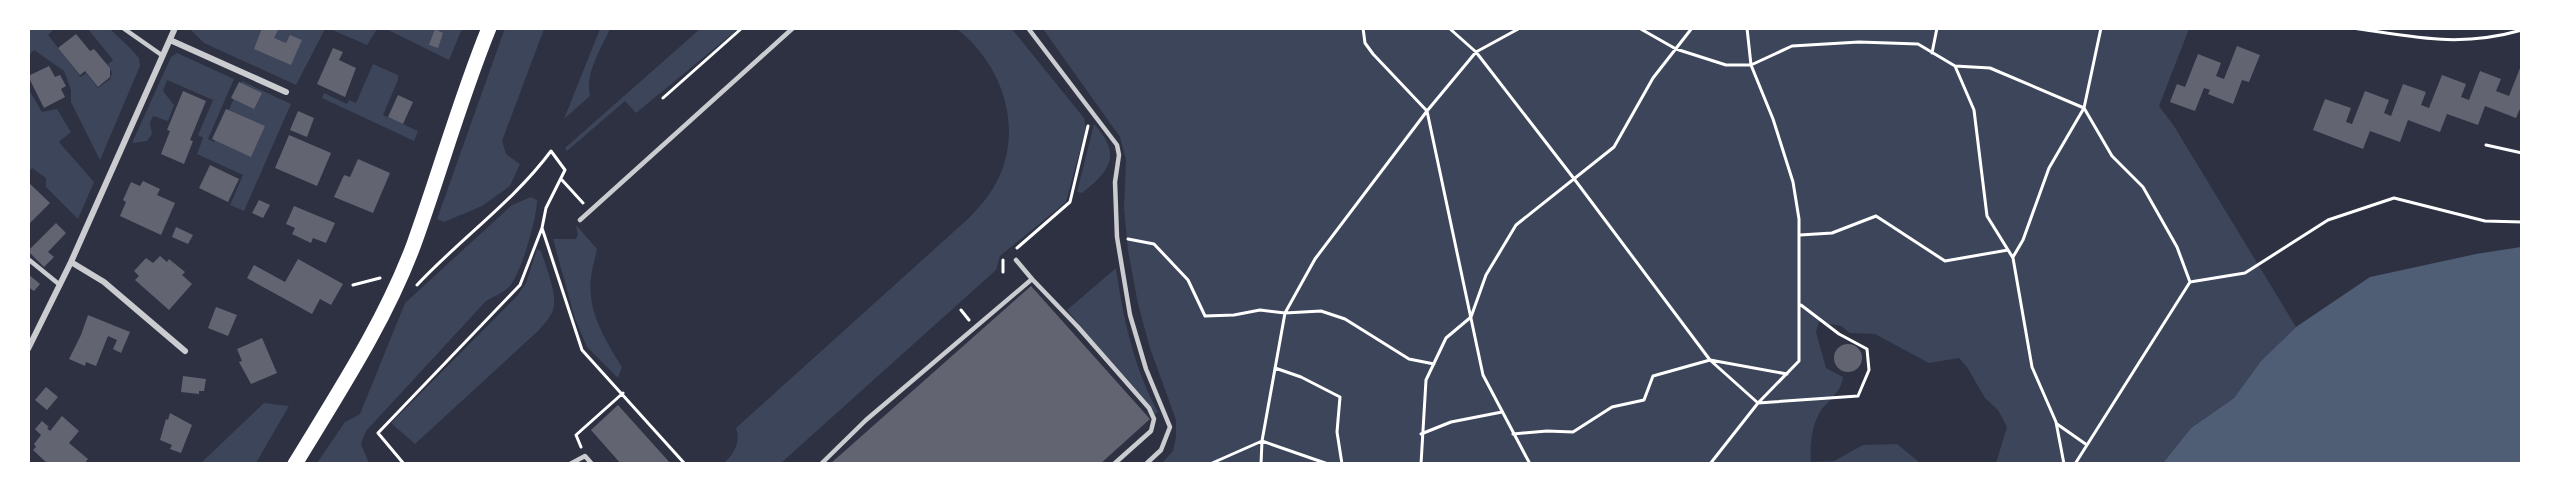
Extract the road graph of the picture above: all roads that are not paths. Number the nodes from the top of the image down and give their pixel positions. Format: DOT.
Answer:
graph roads {
  1 [pos="123,28"];
  2 [pos="175,28"];
  3 [pos="489,28"];
  4 [pos="793,28"];
  5 [pos="1028,28"];
  6 [pos="170,40"];
  7 [pos="163,56"];
  8 [pos="285,92"];
  9 [pos="580,220"];
  10 [pos="28,259"];
  11 [pos="1016,260"];
  12 [pos="71,262"];
  13 [pos="1032,279"];
  14 [pos="60,285"];
  15 [pos="29,347"];
  16 [pos="185,351"];
  17 [pos="295,464"];
  18 [pos="570,464"];
  19 [pos="592,464"];
  20 [pos="821,464"];
  21 [pos="1114,464"];
  22 [pos="1146,464"];
  1 -- 7 [label="lane"];
  2 -- 6 [label="street"];
  3 -- 17 [label="main road"];
  4 -- 9 [label="lane"];
  5 -- 22 [label="lane"];
  6 -- 7 [label="street"];
  6 -- 8 [label="street"];
  7 -- 12 [label="street"];
  10 -- 14 [label="lane"];
  11 -- 13 [label="lane"];
  12 -- 14 [label="street"];
  12 -- 16 [label="street"];
  13 -- 20 [label="lane"];
  13 -- 21 [label="lane"];
  14 -- 15 [label="street"];
  18 -- 19 [label="lane"];
}
